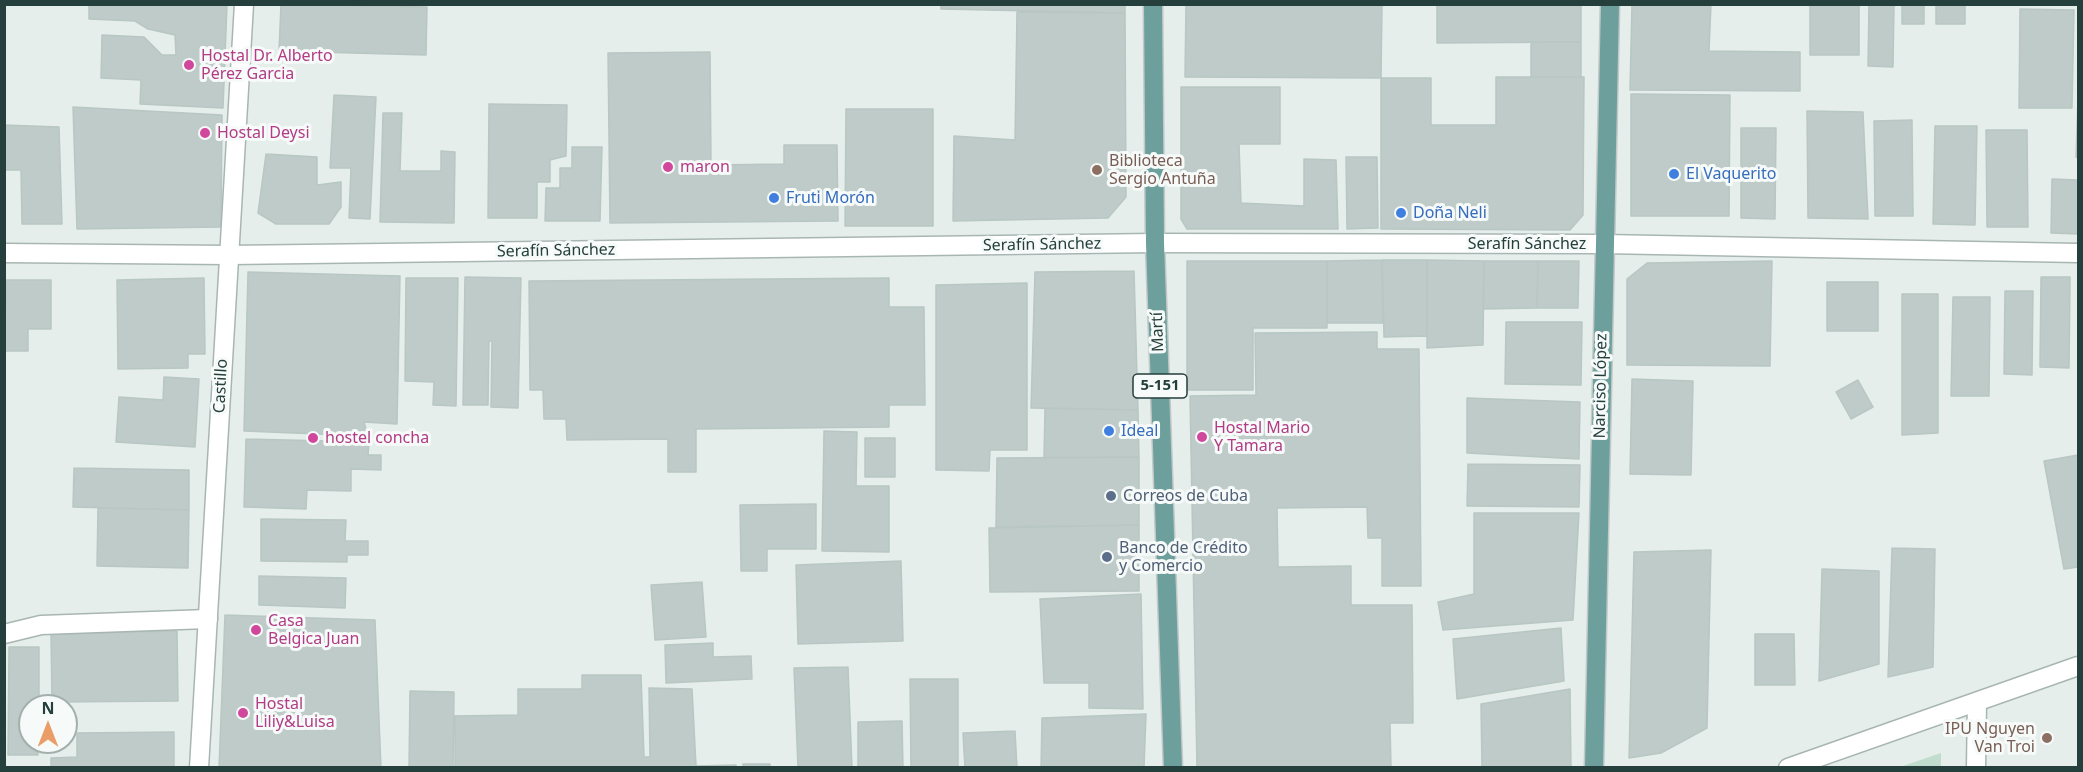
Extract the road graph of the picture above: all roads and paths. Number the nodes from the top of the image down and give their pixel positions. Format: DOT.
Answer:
graph roads {
  1 [pos="244,4"];
  2 [pos="1153,4"];
  3 [pos="1610,4"];
  4 [pos="1155,243"];
  5 [pos="1603,244"];
  6 [pos="2079,252"];
  7 [pos="4,253"];
  8 [pos="229,255"];
  9 [pos="208,619"];
  10 [pos="4,634"];
  11 [pos="2079,666"];
  12 [pos="1977,702"];
  13 [pos="199,768"];
  14 [pos="1173,768"];
  15 [pos="1594,768"];
  16 [pos="1788,768"];
  17 [pos="1976,768"];
  1 -- 8 [label="street, Castillo"];
  2 -- 4 [label="main road, Martí / 5-151"];
  3 -- 5 [label="main road, Narciso López"];
  4 -- 5 [label="street, Serafín Sánchez"];
  4 -- 8 [label="street, Serafín Sánchez"];
  4 -- 14 [label="main road, Martí / 5-151"];
  5 -- 6 [label="street, Serafín Sánchez"];
  5 -- 15 [label="main road, Narciso López"];
  7 -- 8 [label="street, Serafín Sánchez"];
  8 -- 9 [label="street, Castillo"];
  9 -- 10 [label="street"];
  9 -- 13 [label="street, Castillo"];
  11 -- 12 [label="street"];
  12 -- 16 [label="street"];
  12 -- 17 [label="street"];
}
